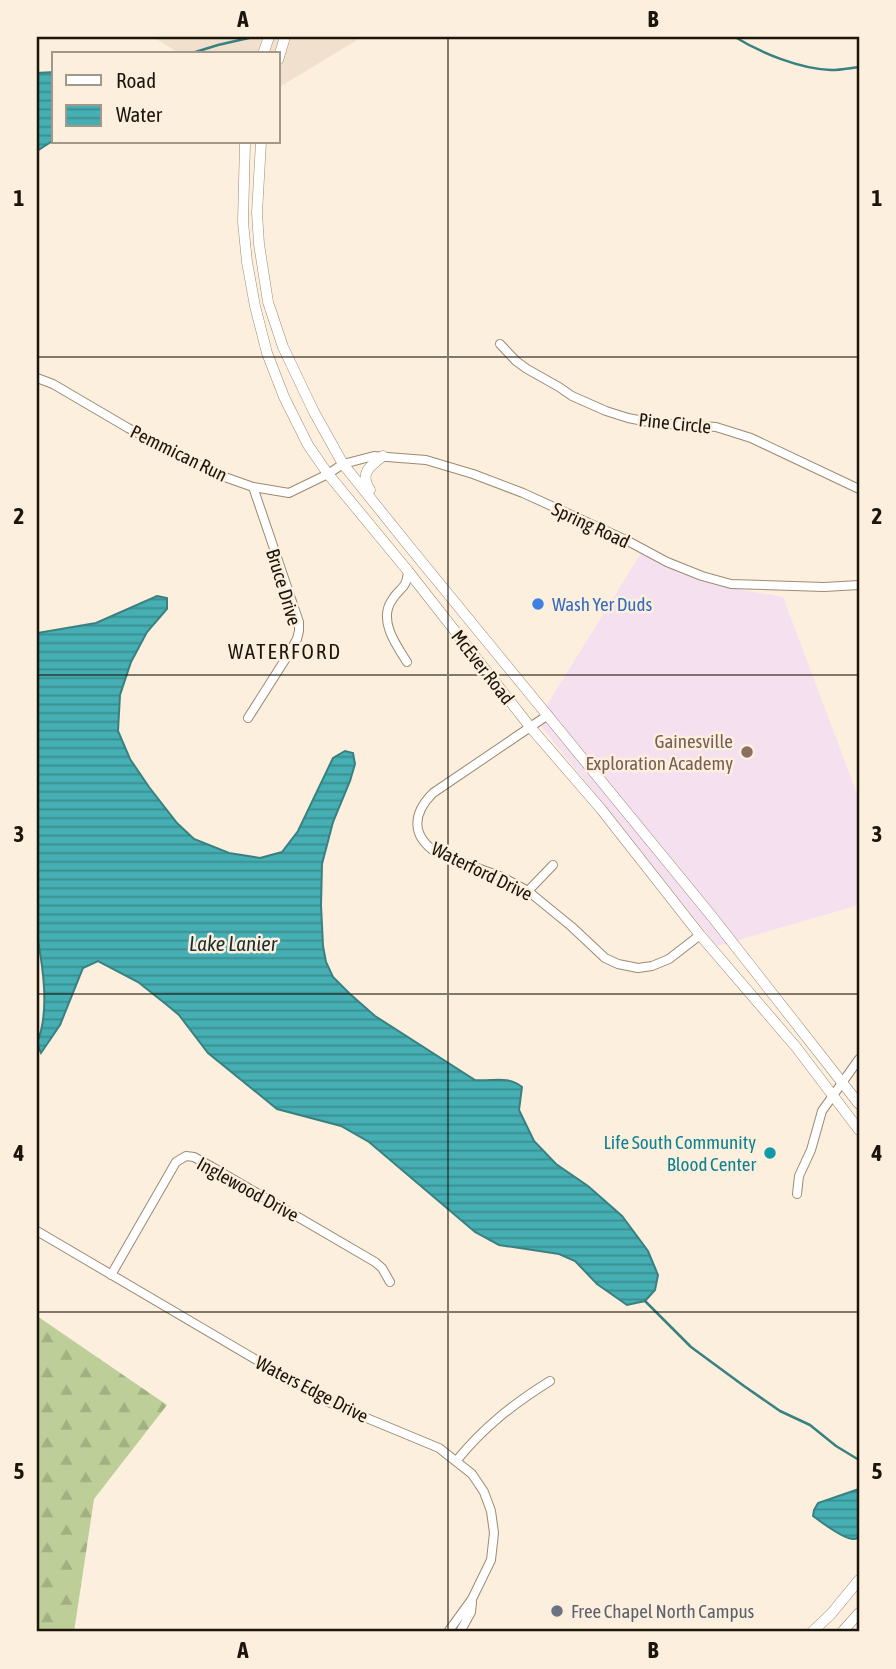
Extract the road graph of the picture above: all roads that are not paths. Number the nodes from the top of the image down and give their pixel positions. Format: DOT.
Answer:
graph roads {
  1 [pos="285,37"];
  2 [pos="280,54"];
  3 [pos="245,144"];
  4 [pos="261,144"];
  5 [pos="500,344"];
  6 [pos="37,378"];
  7 [pos="383,456"];
  8 [pos="343,464"];
  9 [pos="328,474"];
  10 [pos="253,487"];
  11 [pos="859,489"];
  12 [pos="408,545"];
  13 [pos="408,572"];
  14 [pos="859,585"];
  15 [pos="407,662"];
  16 [pos="548,715"];
  17 [pos="248,718"];
  18 [pos="531,728"];
  19 [pos="553,865"];
  20 [pos="528,891"];
  21 [pos="700,935"];
  22 [pos="859,1059"];
  23 [pos="841,1083"];
  24 [pos="832,1095"];
  25 [pos="859,1104"];
  26 [pos="859,1130"];
  27 [pos="796,1194"];
  28 [pos="37,1231"];
  29 [pos="111,1275"];
  30 [pos="390,1282"];
  31 [pos="550,1381"];
  32 [pos="457,1460"];
  33 [pos="859,1580"];
  34 [pos="472,1599"];
  35 [pos="859,1613"];
  36 [pos="448,1632"];
  37 [pos="460,1632"];
  38 [pos="811,1632"];
  39 [pos="842,1632"];
  1 -- 2 [label="main road"];
  3 -- 9 [label="main road, McEver Road"];
  4 -- 8 [label="main road, McEver Road"];
  5 -- 11 [label="street, Pine Circle"];
  6 -- 10 [label="street, Pemmican Run"];
  7 -- 8 [label="street, Spring Road"];
  7 -- 12 [label="main road"];
  7 -- 14 [label="street, Spring Road"];
  8 -- 9 [label="street, Spring Road"];
  8 -- 12 [label="main road, McEver Road"];
  9 -- 10 [label="street, Pemmican Run"];
  9 -- 13 [label="main road, McEver Road"];
  10 -- 17 [label="street, Bruce Drive"];
  12 -- 16 [label="main road, McEver Road"];
  13 -- 15 [label="street"];
  13 -- 18 [label="main road, McEver Road"];
  16 -- 18 [label="street, Waterford Drive"];
  16 -- 23 [label="main road, McEver Road"];
  18 -- 20 [label="street, Waterford Drive"];
  18 -- 21 [label="main road, McEver Road"];
  19 -- 20 [label="street"];
  20 -- 21 [label="street, Waterford Drive"];
  21 -- 24 [label="main road, McEver Road"];
  22 -- 23 [label="street"];
  23 -- 24 [label="street"];
  23 -- 25 [label="main road, McEver Road"];
  24 -- 26 [label="main road, McEver Road"];
  24 -- 27 [label="street"];
  28 -- 29 [label="street, Waters Edge Drive"];
  29 -- 30 [label="street, Inglewood Drive"];
  29 -- 32 [label="street, Waters Edge Drive"];
  31 -- 32 [label="street"];
  32 -- 34 [label="street, Waters Edge Drive"];
  33 -- 38 [label="main road"];
  34 -- 36 [label="street, Waters Edge Drive"];
  34 -- 37 [label="street, Waters Edge Drive"];
  35 -- 39 [label="main road"];
}
